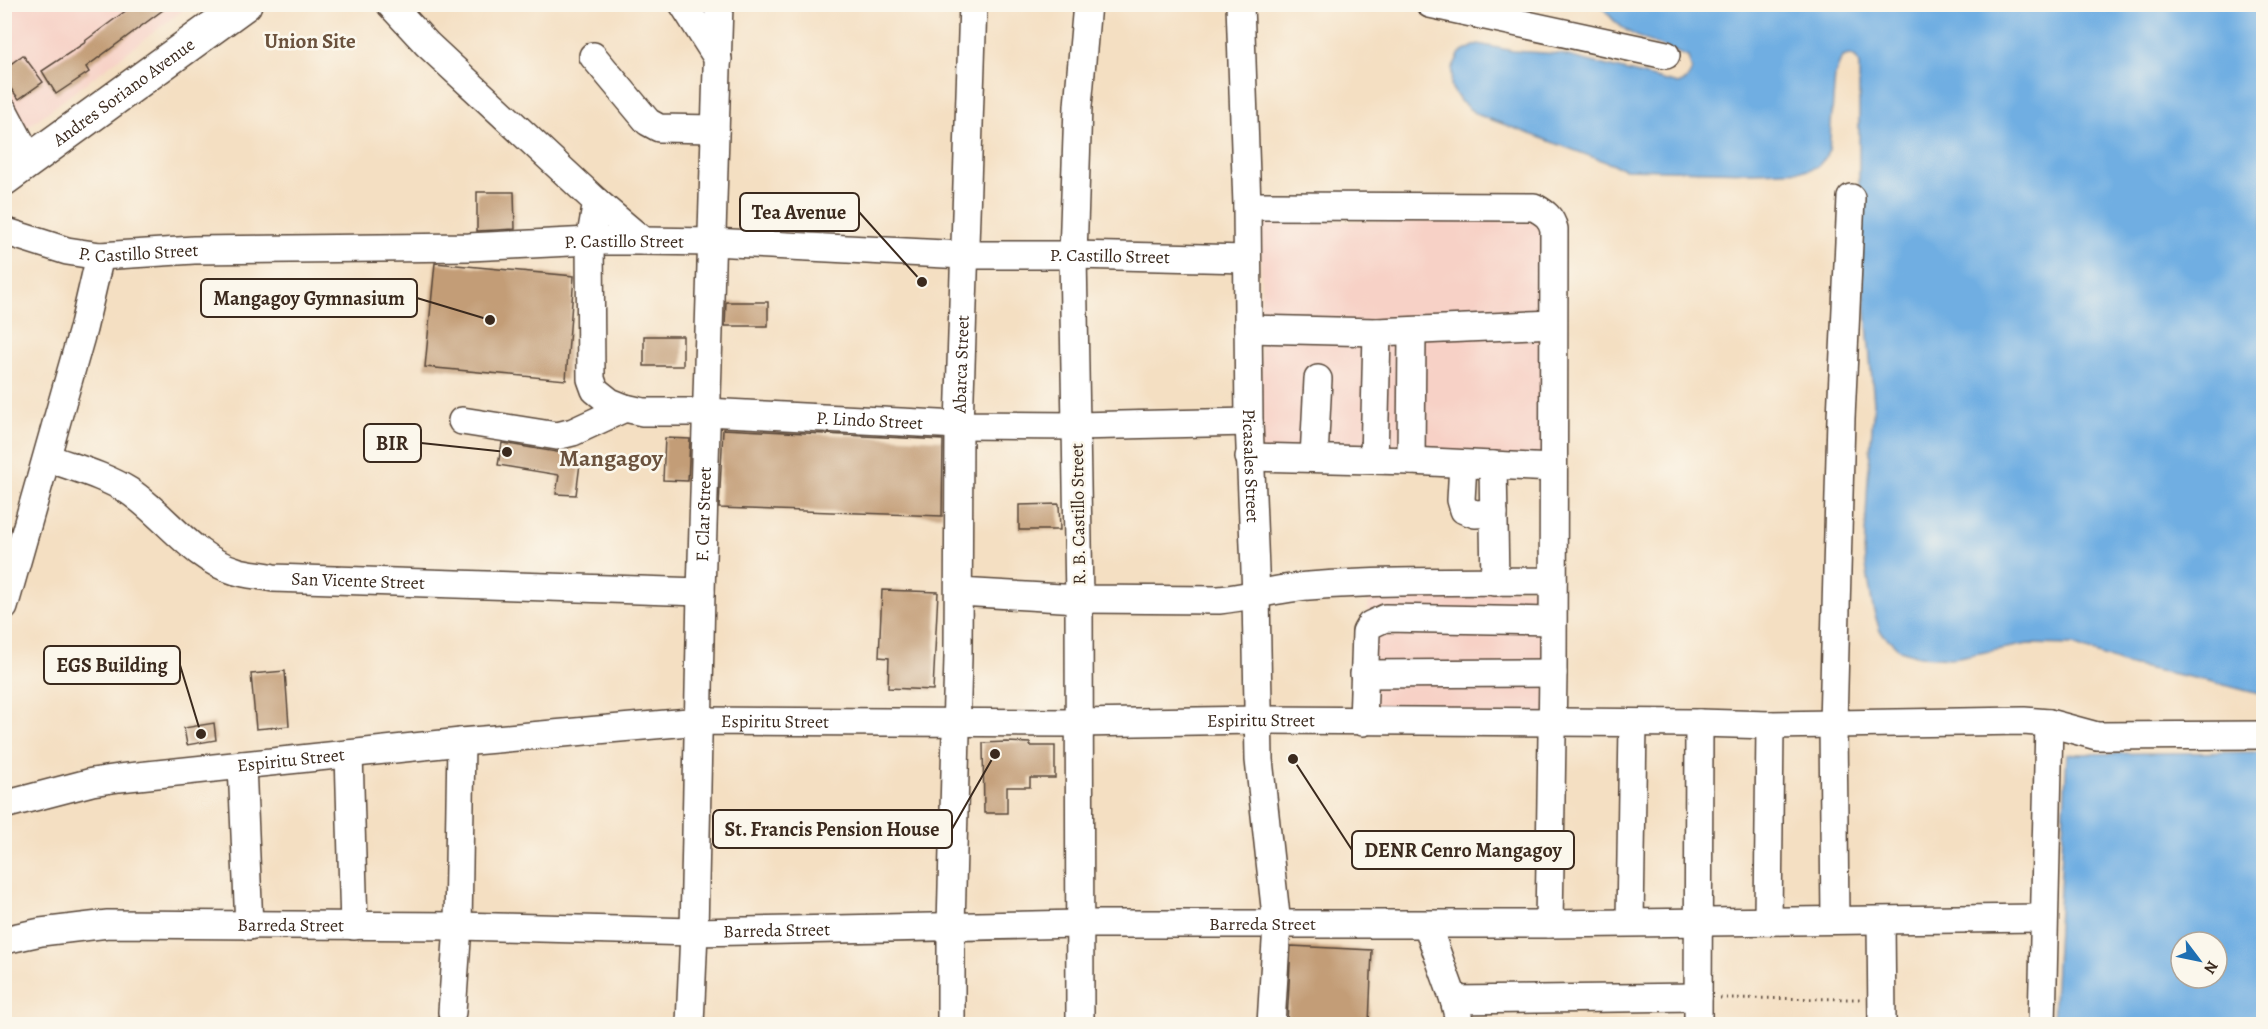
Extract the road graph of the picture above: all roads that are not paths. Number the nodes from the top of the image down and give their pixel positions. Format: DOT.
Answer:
graph roads {
  1 [pos="213,4"];
  2 [pos="245,4"];
  3 [pos="390,4"];
  4 [pos="683,4"];
  5 [pos="718,4"];
  6 [pos="972,4"];
  7 [pos="1087,4"];
  8 [pos="1240,4"];
  9 [pos="1431,5"];
  10 [pos="1488,10"];
  11 [pos="1666,55"];
  12 [pos="593,57"];
  13 [pos="718,59"];
  14 [pos="4,111"];
  15 [pos="715,129"];
  16 [pos="15,159"];
  17 [pos="1851,198"];
  18 [pos="597,202"];
  19 [pos="1247,206"];
  20 [pos="4,231"];
  21 [pos="590,241"];
  22 [pos="643,241"];
  23 [pos="712,242"];
  24 [pos="964,255"];
  25 [pos="1073,255"];
  26 [pos="100,256"];
  27 [pos="1247,259"];
  28 [pos="1553,324"];
  29 [pos="1248,329"];
  30 [pos="1412,331"];
  31 [pos="1377,332"];
  32 [pos="1318,379"];
  33 [pos="625,408"];
  34 [pos="706,412"];
  35 [pos="462,421"];
  36 [pos="1249,422"];
  37 [pos="959,425"];
  38 [pos="1077,426"];
  39 [pos="1249,457"];
  40 [pos="48,458"];
  41 [pos="1314,458"];
  42 [pos="1374,460"];
  43 [pos="1411,461"];
  44 [pos="1463,464"];
  45 [pos="1493,465"];
  46 [pos="1553,468"];
  47 [pos="1494,513"];
  48 [pos="1553,581"];
  49 [pos="1495,582"];
  50 [pos="701,592"];
  51 [pos="959,592"];
  52 [pos="1256,595"];
  53 [pos="1079,598"];
  54 [pos="4,607"];
  55 [pos="1552,621"];
  56 [pos="1553,673"];
  57 [pos="1364,674"];
  58 [pos="1257,720"];
  59 [pos="700,721"];
  60 [pos="957,722"];
  61 [pos="1363,722"];
  62 [pos="1078,723"];
  63 [pos="1550,723"];
  64 [pos="1633,723"];
  65 [pos="1699,723"];
  66 [pos="2049,723"];
  67 [pos="1833,724"];
  68 [pos="1770,725"];
  69 [pos="2264,735"];
  70 [pos="461,742"];
  71 [pos="349,754"];
  72 [pos="242,765"];
  73 [pos="4,805"];
  74 [pos="2044,918"];
  75 [pos="1835,920"];
  76 [pos="1768,921"];
  77 [pos="1881,921"];
  78 [pos="1630,922"];
  79 [pos="1699,922"];
  80 [pos="1079,924"];
  81 [pos="1549,924"];
  82 [pos="1277,925"];
  83 [pos="1426,925"];
  84 [pos="249,926"];
  85 [pos="354,926"];
  86 [pos="458,926"];
  87 [pos="951,926"];
  88 [pos="694,932"];
  89 [pos="4,940"];
  90 [pos="1698,997"];
  91 [pos="452,1012"];
  92 [pos="1457,1012"];
  93 [pos="1882,1012"];
  94 [pos="690,1024"];
  95 [pos="951,1024"];
  96 [pos="1080,1024"];
  97 [pos="1271,1024"];
  98 [pos="1698,1024"];
  99 [pos="2042,1024"];
  1 -- 16 [label="highway, Andres Soriano Avenue"];
  2 -- 16 [label="highway, Andres Soriano Avenue"];
  3 -- 18 [label="street"];
  4 -- 13 [label="street"];
  5 -- 13 [label="street, F. Clar Street"];
  6 -- 24 [label="street, Abarca Street"];
  7 -- 25 [label="street, R. B. Castillo Street"];
  8 -- 19 [label="street, Picasales Street"];
  9 -- 10 [label="street"];
  10 -- 11 [label="street"];
  12 -- 15 [label="street"];
  13 -- 15 [label="street, F. Clar Street"];
  14 -- 16 [label="street"];
  15 -- 23 [label="street, F. Clar Street"];
  17 -- 67 [label="street"];
  18 -- 21 [label="street"];
  18 -- 22 [label="street"];
  19 -- 27 [label="street, Picasales Street"];
  19 -- 28 [label="street"];
  20 -- 26 [label="street, P. Castillo Street"];
  21 -- 22 [label="street, P. Castillo Street"];
  21 -- 26 [label="street, P. Castillo Street"];
  21 -- 33 [label="street"];
  22 -- 23 [label="street, P. Castillo Street"];
  23 -- 24 [label="street, P. Castillo Street"];
  23 -- 34 [label="street, F. Clar Street"];
  24 -- 25 [label="street, P. Castillo Street"];
  24 -- 37 [label="street, Abarca Street"];
  25 -- 27 [label="street, P. Castillo Street"];
  25 -- 38 [label="street, R. B. Castillo Street"];
  26 -- 40 [label="street"];
  27 -- 29 [label="street, Picasales Street"];
  28 -- 30 [label="street"];
  28 -- 46 [label="street"];
  29 -- 31 [label="street"];
  29 -- 36 [label="street, Picasales Street"];
  30 -- 31 [label="street"];
  30 -- 43 [label="street"];
  31 -- 42 [label="street"];
  32 -- 41 [label="street"];
  33 -- 34 [label="street, P. Lindo Street"];
  33 -- 35 [label="street"];
  34 -- 37 [label="street, P. Lindo Street"];
  34 -- 50 [label="street, F. Clar Street"];
  36 -- 38 [label="street, P. Lindo Street"];
  36 -- 39 [label="street, Picasales Street"];
  37 -- 38 [label="street, P. Lindo Street"];
  37 -- 51 [label="street, Abarca Street"];
  38 -- 53 [label="street, R. B. Castillo Street"];
  39 -- 41 [label="street"];
  39 -- 52 [label="street, Picasales Street"];
  40 -- 50 [label="street, San Vicente Street"];
  40 -- 54 [label="street"];
  41 -- 42 [label="street"];
  42 -- 43 [label="street"];
  43 -- 44 [label="street"];
  44 -- 45 [label="street"];
  44 -- 47 [label="street"];
  45 -- 46 [label="street"];
  45 -- 47 [label="street"];
  46 -- 48 [label="street"];
  47 -- 49 [label="street"];
  48 -- 49 [label="street"];
  48 -- 55 [label="street"];
  49 -- 52 [label="street"];
  50 -- 59 [label="street, F. Clar Street"];
  51 -- 53 [label="street"];
  51 -- 60 [label="street, Abarca Street"];
  52 -- 53 [label="street"];
  52 -- 58 [label="street, Picasales Street"];
  53 -- 62 [label="street, R. B. Castillo Street"];
  55 -- 56 [label="street"];
  55 -- 57 [label="street"];
  56 -- 57 [label="street"];
  56 -- 63 [label="street"];
  57 -- 61 [label="street"];
  58 -- 61 [label="street, Espiritu Street"];
  58 -- 62 [label="street, Espiritu Street"];
  58 -- 82 [label="street, Picasales Street"];
  59 -- 60 [label="street, Espiritu Street"];
  59 -- 70 [label="street, Espiritu Street"];
  59 -- 88 [label="street, F. Clar Street"];
  60 -- 62 [label="street, Espiritu Street"];
  60 -- 87 [label="street, Abarca Street"];
  61 -- 63 [label="street, Espiritu Street"];
  62 -- 80 [label="street, R. B. Castillo Street"];
  63 -- 64 [label="street, Espiritu Street"];
  63 -- 81 [label="street"];
  64 -- 65 [label="street, Espiritu Street"];
  64 -- 78 [label="street"];
  65 -- 68 [label="street, Espiritu Street"];
  65 -- 79 [label="street"];
  66 -- 67 [label="street, Espiritu Street"];
  66 -- 69 [label="street, Espiritu Street"];
  66 -- 74 [label="street"];
  67 -- 68 [label="street, Espiritu Street"];
  67 -- 75 [label="street"];
  68 -- 76 [label="street"];
  70 -- 71 [label="street, Espiritu Street"];
  70 -- 86 [label="street"];
  71 -- 72 [label="street, Espiritu Street"];
  71 -- 85 [label="street"];
  72 -- 73 [label="street, Espiritu Street"];
  72 -- 84 [label="street"];
  74 -- 77 [label="street, Barreda Street"];
  74 -- 99 [label="street"];
  75 -- 76 [label="street, Barreda Street"];
  75 -- 77 [label="street, Barreda Street"];
  76 -- 79 [label="street, Barreda Street"];
  77 -- 93 [label="street"];
  78 -- 79 [label="street, Barreda Street"];
  78 -- 81 [label="street, Barreda Street"];
  79 -- 90 [label="street"];
  80 -- 82 [label="street, Barreda Street"];
  80 -- 87 [label="street, Barreda Street"];
  80 -- 96 [label="street, R. B. Castillo Street"];
  81 -- 83 [label="street, Barreda Street"];
  82 -- 83 [label="street, Barreda Street"];
  82 -- 97 [label="street, Picasales Street"];
  83 -- 92 [label="street"];
  84 -- 85 [label="street, Barreda Street"];
  84 -- 89 [label="street, Barreda Street"];
  85 -- 86 [label="street, Barreda Street"];
  86 -- 88 [label="street, Barreda Street"];
  86 -- 91 [label="street"];
  87 -- 88 [label="street, Barreda Street"];
  87 -- 95 [label="street, Abarca Street"];
  88 -- 94 [label="street, F. Clar Street"];
  90 -- 92 [label="street"];
  90 -- 98 [label="street"];
}
